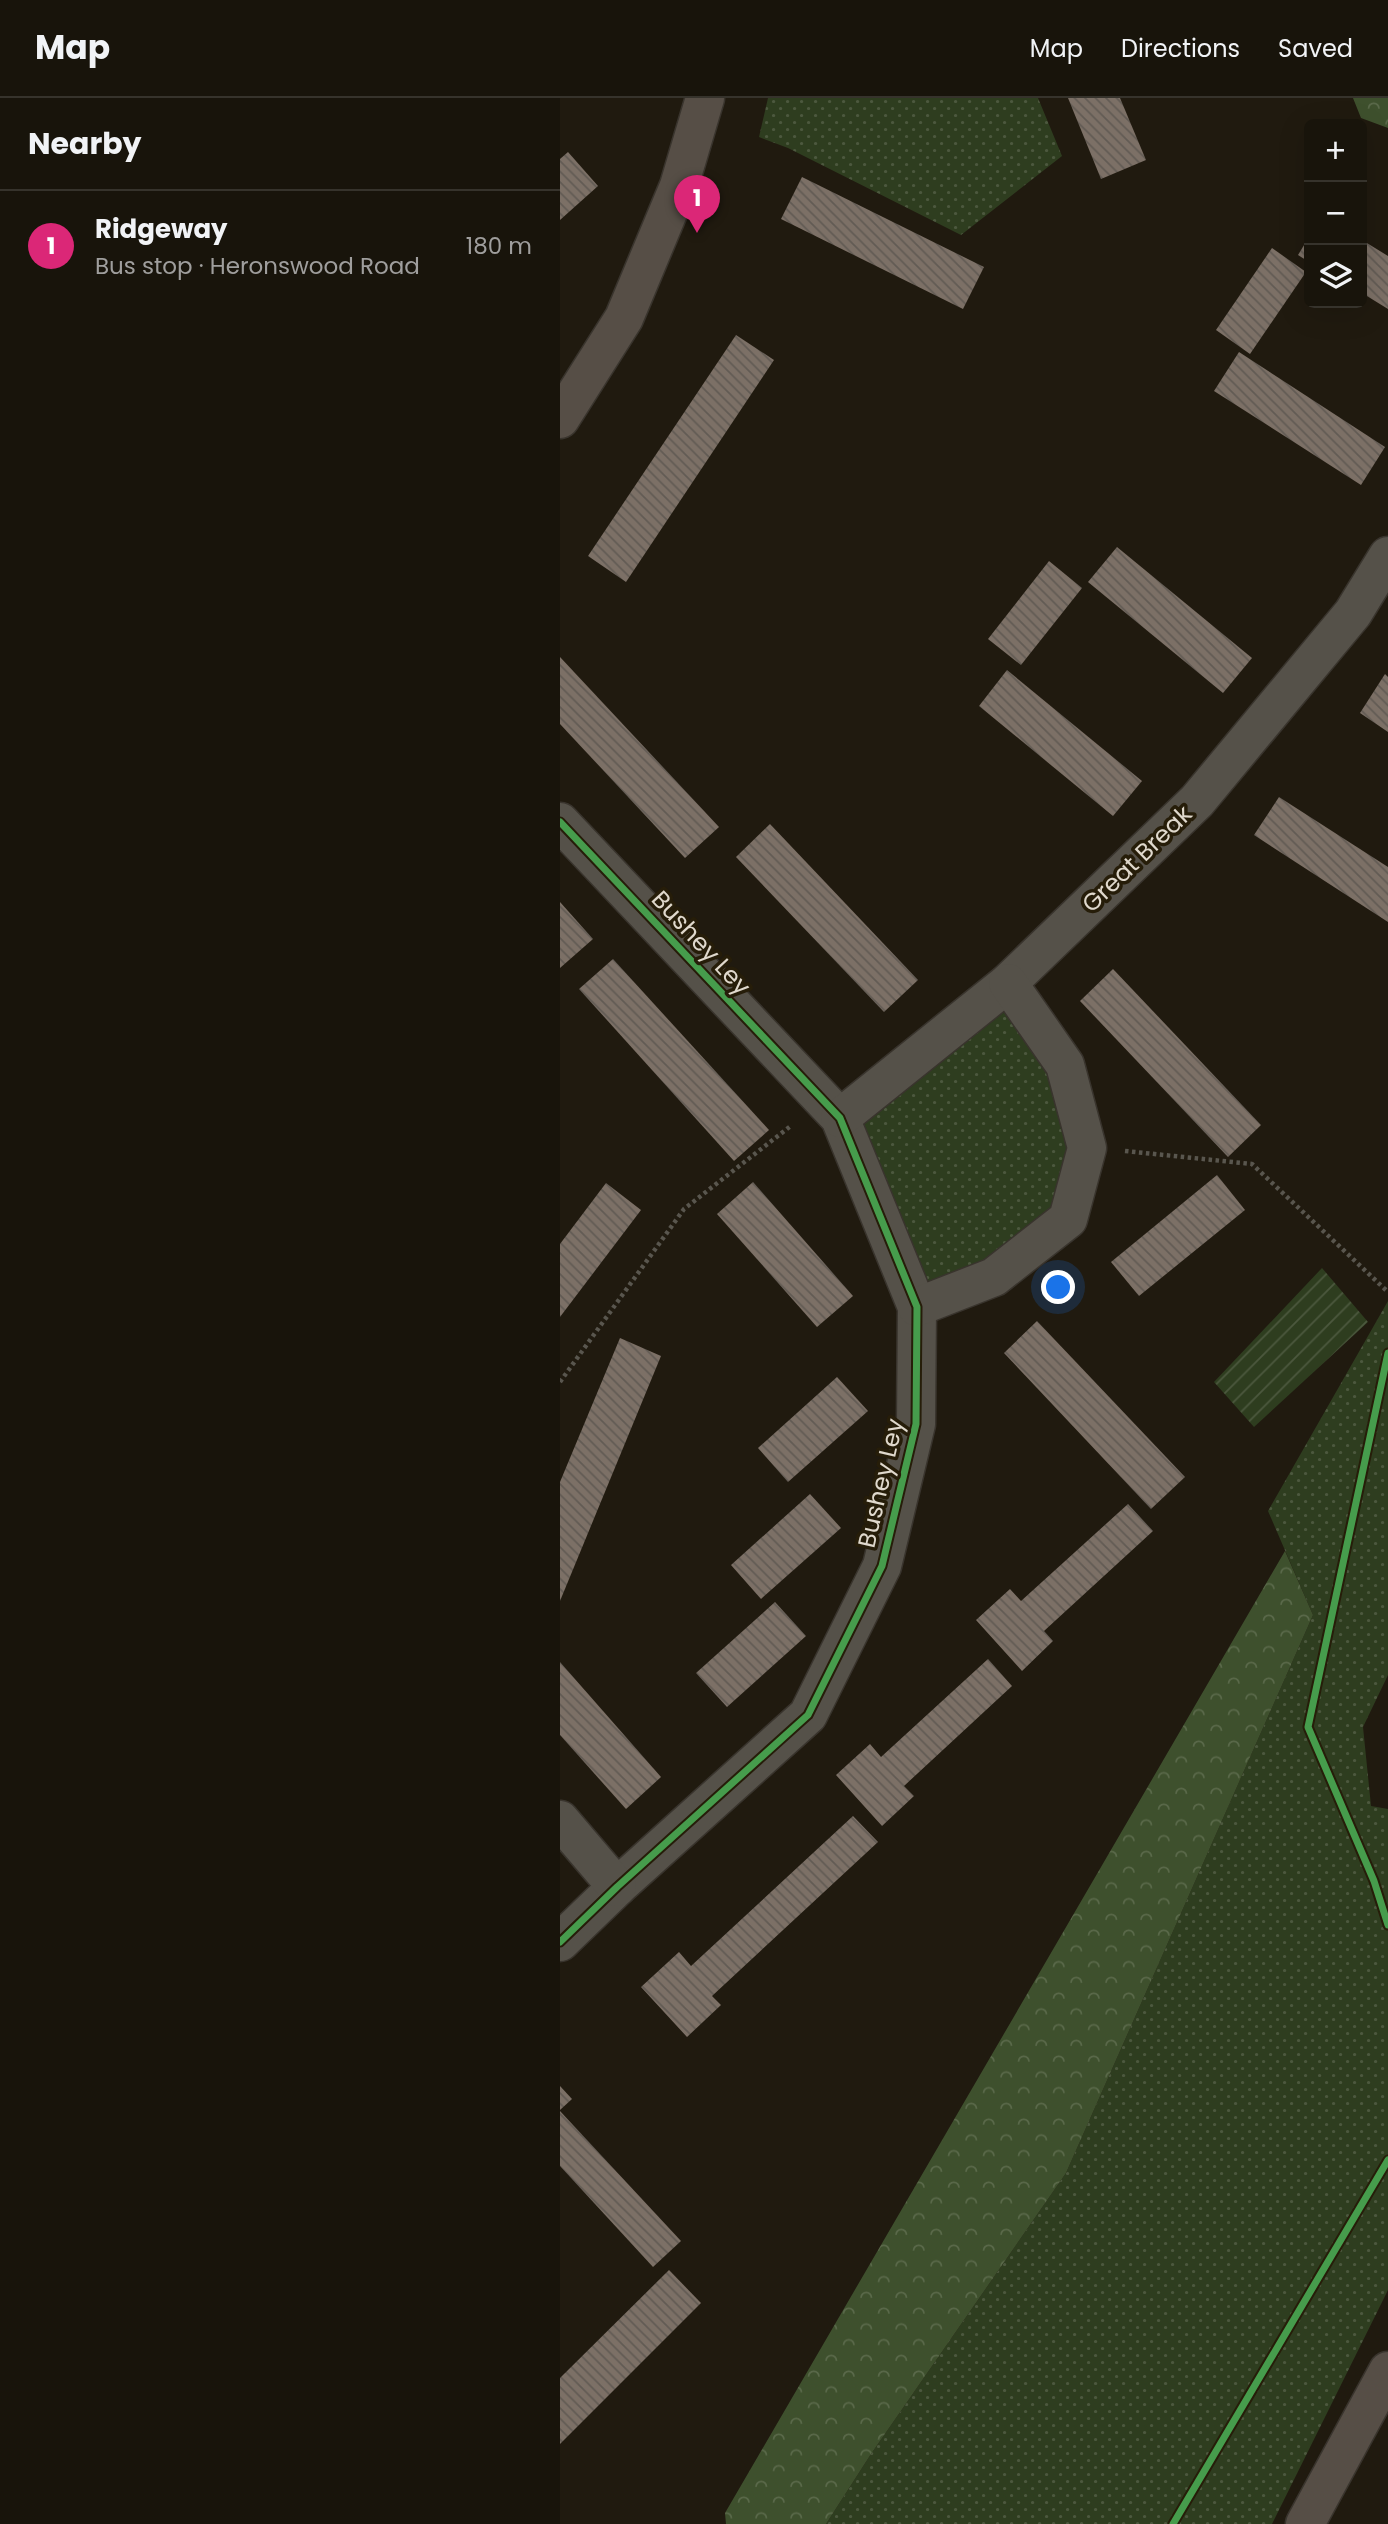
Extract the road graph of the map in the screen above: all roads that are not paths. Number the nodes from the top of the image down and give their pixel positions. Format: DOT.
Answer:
graph roads {
  1 [pos="705,98"];
  2 [pos="560,419"];
  3 [pos="1388,556"];
  4 [pos="560,821"];
  5 [pos="1008,983"];
  6 [pos="831,1109"];
  7 [pos="917,1307"];
  8 [pos="560,1820"];
  9 [pos="617,1887"];
  10 [pos="560,1942"];
  11 [pos="1388,2371"];
  12 [pos="1305,2524"];
  1 -- 2 [label="street"];
  3 -- 5 [label="street, Great Break"];
  4 -- 6 [label="street, Bushey Ley"];
  5 -- 6 [label="street, Great Break"];
  5 -- 7 [label="street"];
  6 -- 7 [label="street, Bushey Ley"];
  7 -- 9 [label="street, Bushey Ley"];
  8 -- 9 [label="street"];
  9 -- 10 [label="street, Bushey Ley"];
  11 -- 12 [label="street"];
}
